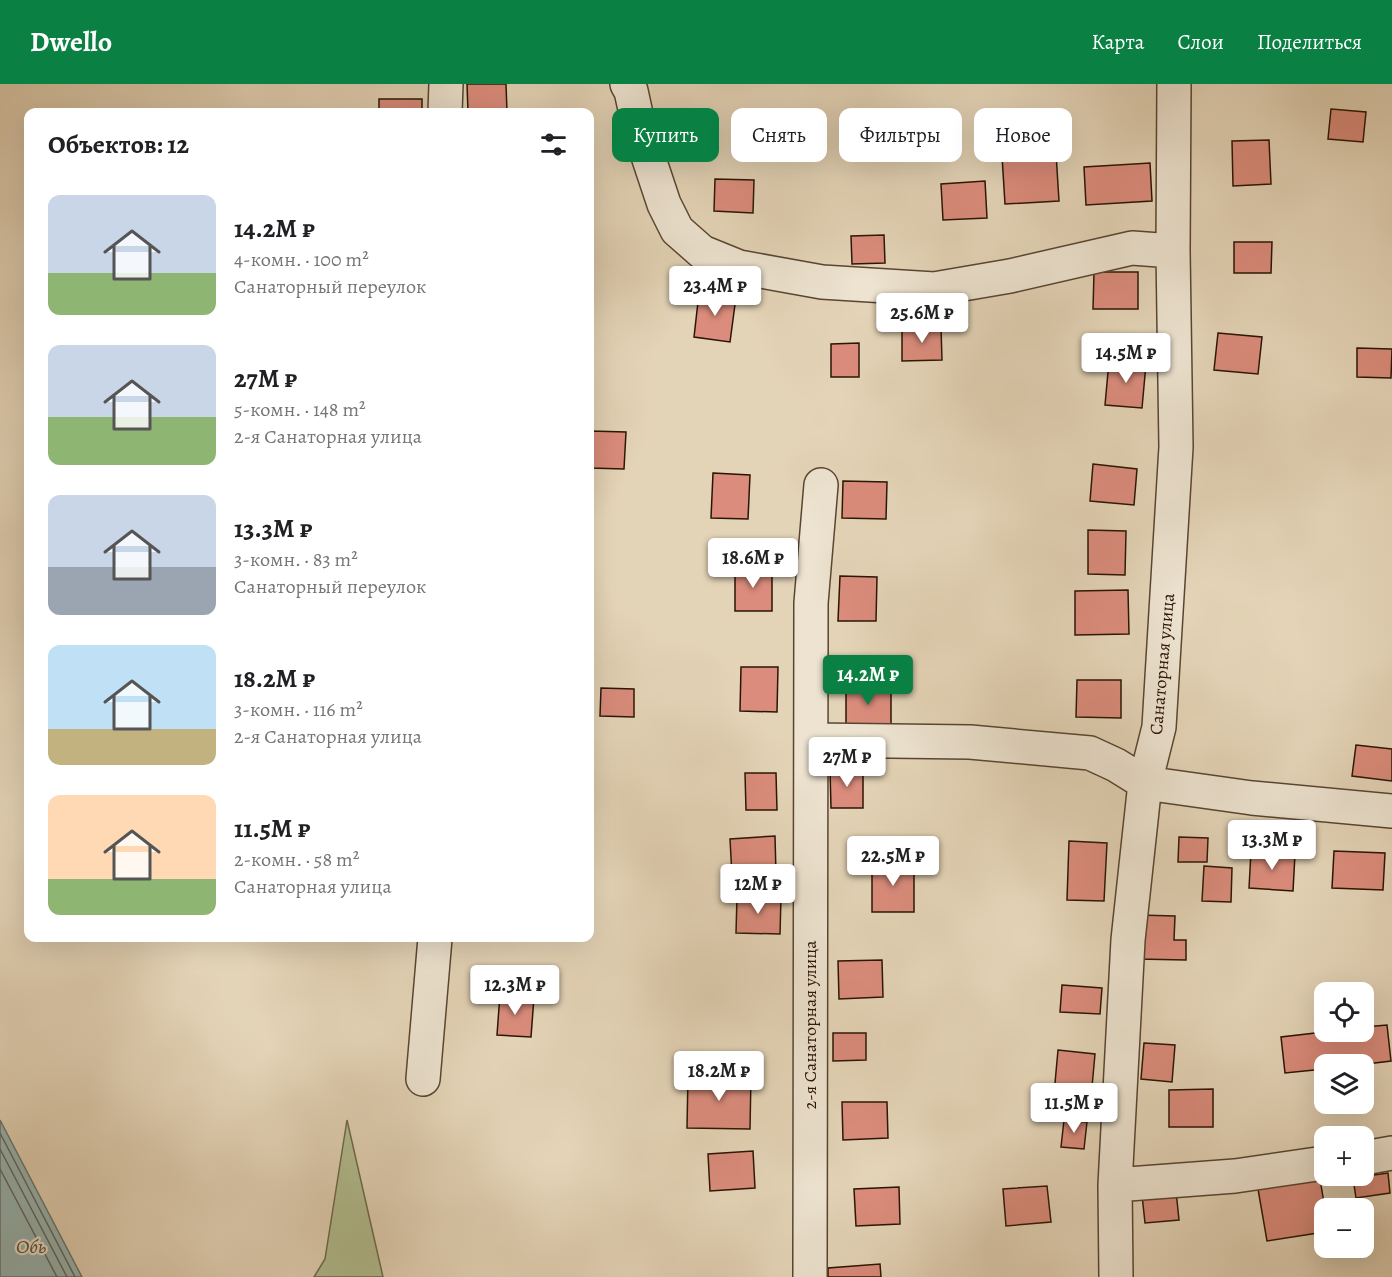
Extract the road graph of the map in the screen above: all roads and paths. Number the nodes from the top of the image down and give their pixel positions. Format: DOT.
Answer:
graph roads {
  1 [pos="446,84"];
  2 [pos="627,84"];
  3 [pos="1174,84"];
  4 [pos="445,108"];
  5 [pos="1173,251"];
  6 [pos="821,485"];
  7 [pos="812,740"];
  8 [pos="1145,783"];
  9 [pos="1392,811"];
  10 [pos="435,942"];
  11 [pos="423,1079"];
  12 [pos="1392,1153"];
  13 [pos="1374,1156"];
  14 [pos="1314,1165"];
  15 [pos="1115,1185"];
  16 [pos="810,1277"];
  17 [pos="1116,1277"];
  1 -- 4 [label="street"];
  2 -- 5 [label="street"];
  3 -- 5 [label="street, Санаторная улица"];
  5 -- 8 [label="street, Санаторная улица"];
  6 -- 7 [label="street, 2-я Санаторная улица"];
  7 -- 8 [label="street"];
  7 -- 16 [label="street, 2-я Санаторная улица"];
  8 -- 9 [label="street"];
  8 -- 15 [label="street, Санаторная улица"];
  10 -- 11 [label="street"];
  12 -- 13 [label="street"];
  14 -- 15 [label="street"];
  15 -- 17 [label="street, Санаторная улица"];
}
